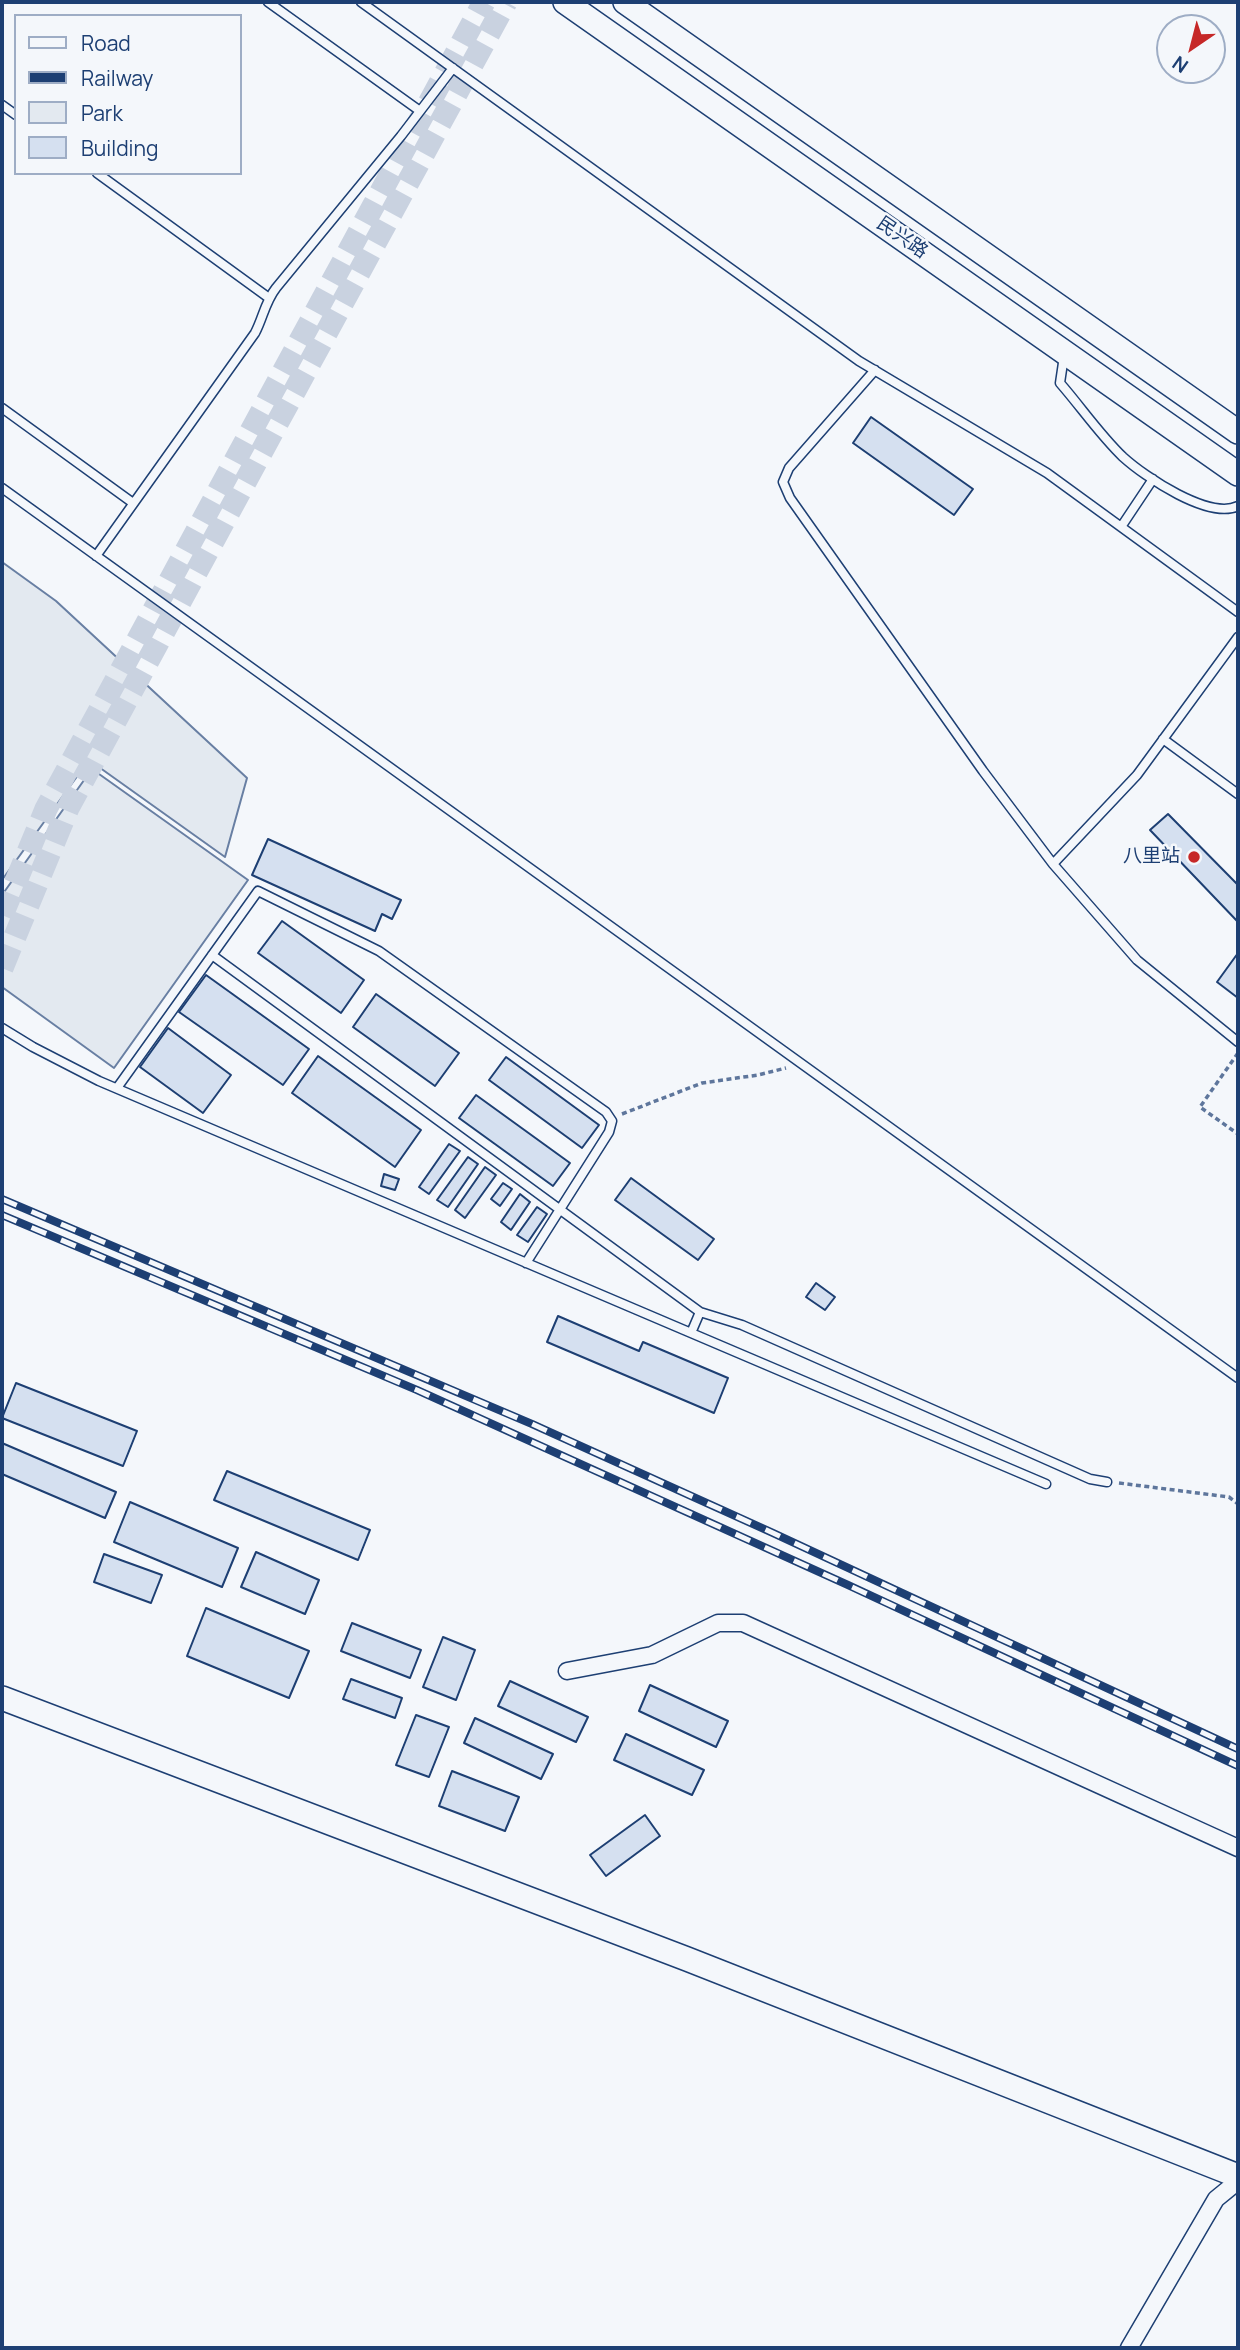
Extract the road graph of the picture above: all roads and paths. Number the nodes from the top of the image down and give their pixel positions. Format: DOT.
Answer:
graph roads {
  1 [pos="268,2"];
  2 [pos="361,2"];
  3 [pos="565,2"];
  4 [pos="625,2"];
  5 [pos="453,68"];
  6 [pos="420,111"];
  7 [pos="100,175"];
  8 [pos="268,298"];
  9 [pos="1065,353"];
  10 [pos="875,370"];
  11 [pos="2,408"];
  12 [pos="1238,432"];
  13 [pos="1238,474"];
  14 [pos="1153,479"];
  15 [pos="2,488"];
  16 [pos="133,503"];
  17 [pos="1238,506"];
  18 [pos="1121,527"];
  19 [pos="96,555"];
  20 [pos="1238,612"];
  21 [pos="1238,637"];
  22 [pos="1163,739"];
  23 [pos="1238,794"];
  24 [pos="1053,864"];
  25 [pos="212,955"];
  26 [pos="2,1028"];
  27 [pos="1238,1042"];
  28 [pos="1238,1053"];
  29 [pos="802,1064"];
  30 [pos="117,1088"];
  31 [pos="612,1121"];
  32 [pos="1238,1134"];
  33 [pos="558,1210"];
  34 [pos="526,1263"];
  35 [pos="700,1312"];
  36 [pos="691,1333"];
  37 [pos="1238,1378"];
  38 [pos="1107,1482"];
  39 [pos="1046,1484"];
  40 [pos="1238,1504"];
  41 [pos="567,1671"];
  42 [pos="2,1698"];
  43 [pos="1238,1848"];
  44 [pos="1238,2179"];
  45 [pos="1129,2348"];
  1 -- 6 [label="lane"];
  2 -- 5 [label="lane"];
  3 -- 9 [label="street, 民兴路"];
  4 -- 12 [label="street, 民兴路"];
  5 -- 6 [label="lane"];
  5 -- 10 [label="lane"];
  6 -- 8 [label="lane"];
  7 -- 8 [label="lane"];
  8 -- 16 [label="lane"];
  9 -- 13 [label="street, 民兴路"];
  9 -- 14 [label="lane"];
  10 -- 18 [label="lane"];
  10 -- 24 [label="lane"];
  11 -- 16 [label="lane"];
  14 -- 17 [label="lane"];
  14 -- 18 [label="lane"];
  15 -- 19 [label="lane"];
  16 -- 19 [label="lane"];
  18 -- 20 [label="lane"];
  19 -- 29 [label="lane"];
  21 -- 22 [label="lane"];
  22 -- 23 [label="lane"];
  22 -- 24 [label="lane"];
  24 -- 27 [label="lane"];
  25 -- 30 [label="lane"];
  25 -- 31 [label="lane"];
  25 -- 33 [label="lane"];
  26 -- 30 [label="lane"];
  28 -- 32 [label="path"];
  29 -- 31 [label="path"];
  29 -- 37 [label="lane"];
  30 -- 34 [label="lane"];
  31 -- 33 [label="lane"];
  33 -- 34 [label="lane"];
  33 -- 35 [label="lane"];
  34 -- 36 [label="lane"];
  35 -- 36 [label="lane"];
  35 -- 38 [label="lane"];
  36 -- 39 [label="lane"];
  38 -- 40 [label="path"];
  41 -- 43 [label="street"];
  42 -- 44 [label="street"];
  44 -- 45 [label="street"];
}
